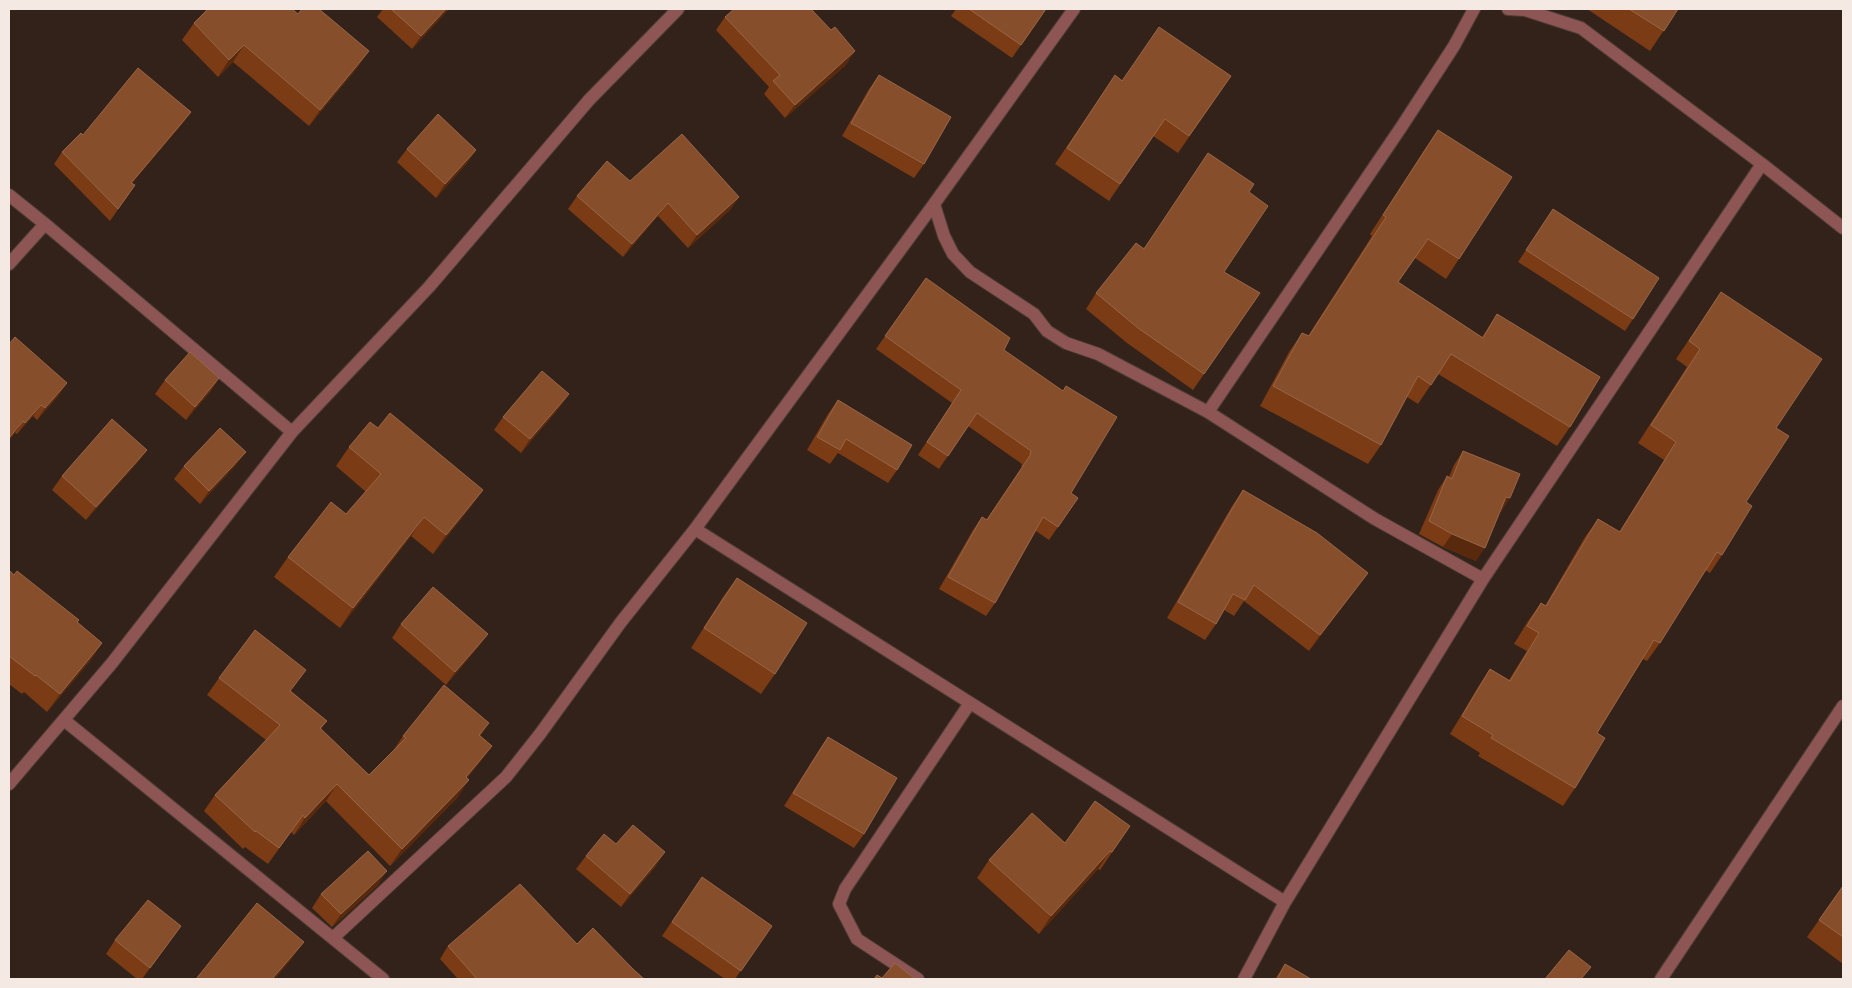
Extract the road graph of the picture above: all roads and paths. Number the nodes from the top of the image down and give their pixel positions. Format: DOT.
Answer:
graph roads {
  1 [pos="678,9"];
  2 [pos="1074,9"];
  3 [pos="1474,9"];
  4 [pos="1508,9"];
  5 [pos="1762,164"];
  6 [pos="9,195"];
  7 [pos="934,204"];
  8 [pos="45,224"];
  9 [pos="1843,228"];
  10 [pos="9,264"];
  11 [pos="1208,412"];
  12 [pos="292,432"];
  13 [pos="695,529"];
  14 [pos="1483,578"];
  15 [pos="970,703"];
  16 [pos="1843,708"];
  17 [pos="64,720"];
  18 [pos="9,784"];
  19 [pos="1285,902"];
  20 [pos="333,938"];
  21 [pos="383,979"];
  22 [pos="918,979"];
  23 [pos="1244,979"];
  24 [pos="1661,979"];
  1 -- 12 [label="street"];
  2 -- 7 [label="street"];
  3 -- 11 [label="street"];
  4 -- 5 [label="street"];
  5 -- 9 [label="street"];
  5 -- 14 [label="street"];
  6 -- 8 [label="street"];
  7 -- 11 [label="street"];
  7 -- 13 [label="street"];
  8 -- 10 [label="street"];
  8 -- 12 [label="street"];
  11 -- 14 [label="street"];
  12 -- 17 [label="street"];
  13 -- 15 [label="street"];
  13 -- 20 [label="street"];
  14 -- 19 [label="street"];
  15 -- 19 [label="street"];
  15 -- 22 [label="street"];
  16 -- 24 [label="street"];
  17 -- 18 [label="street"];
  17 -- 20 [label="street"];
  19 -- 23 [label="street"];
  20 -- 21 [label="street"];
}
